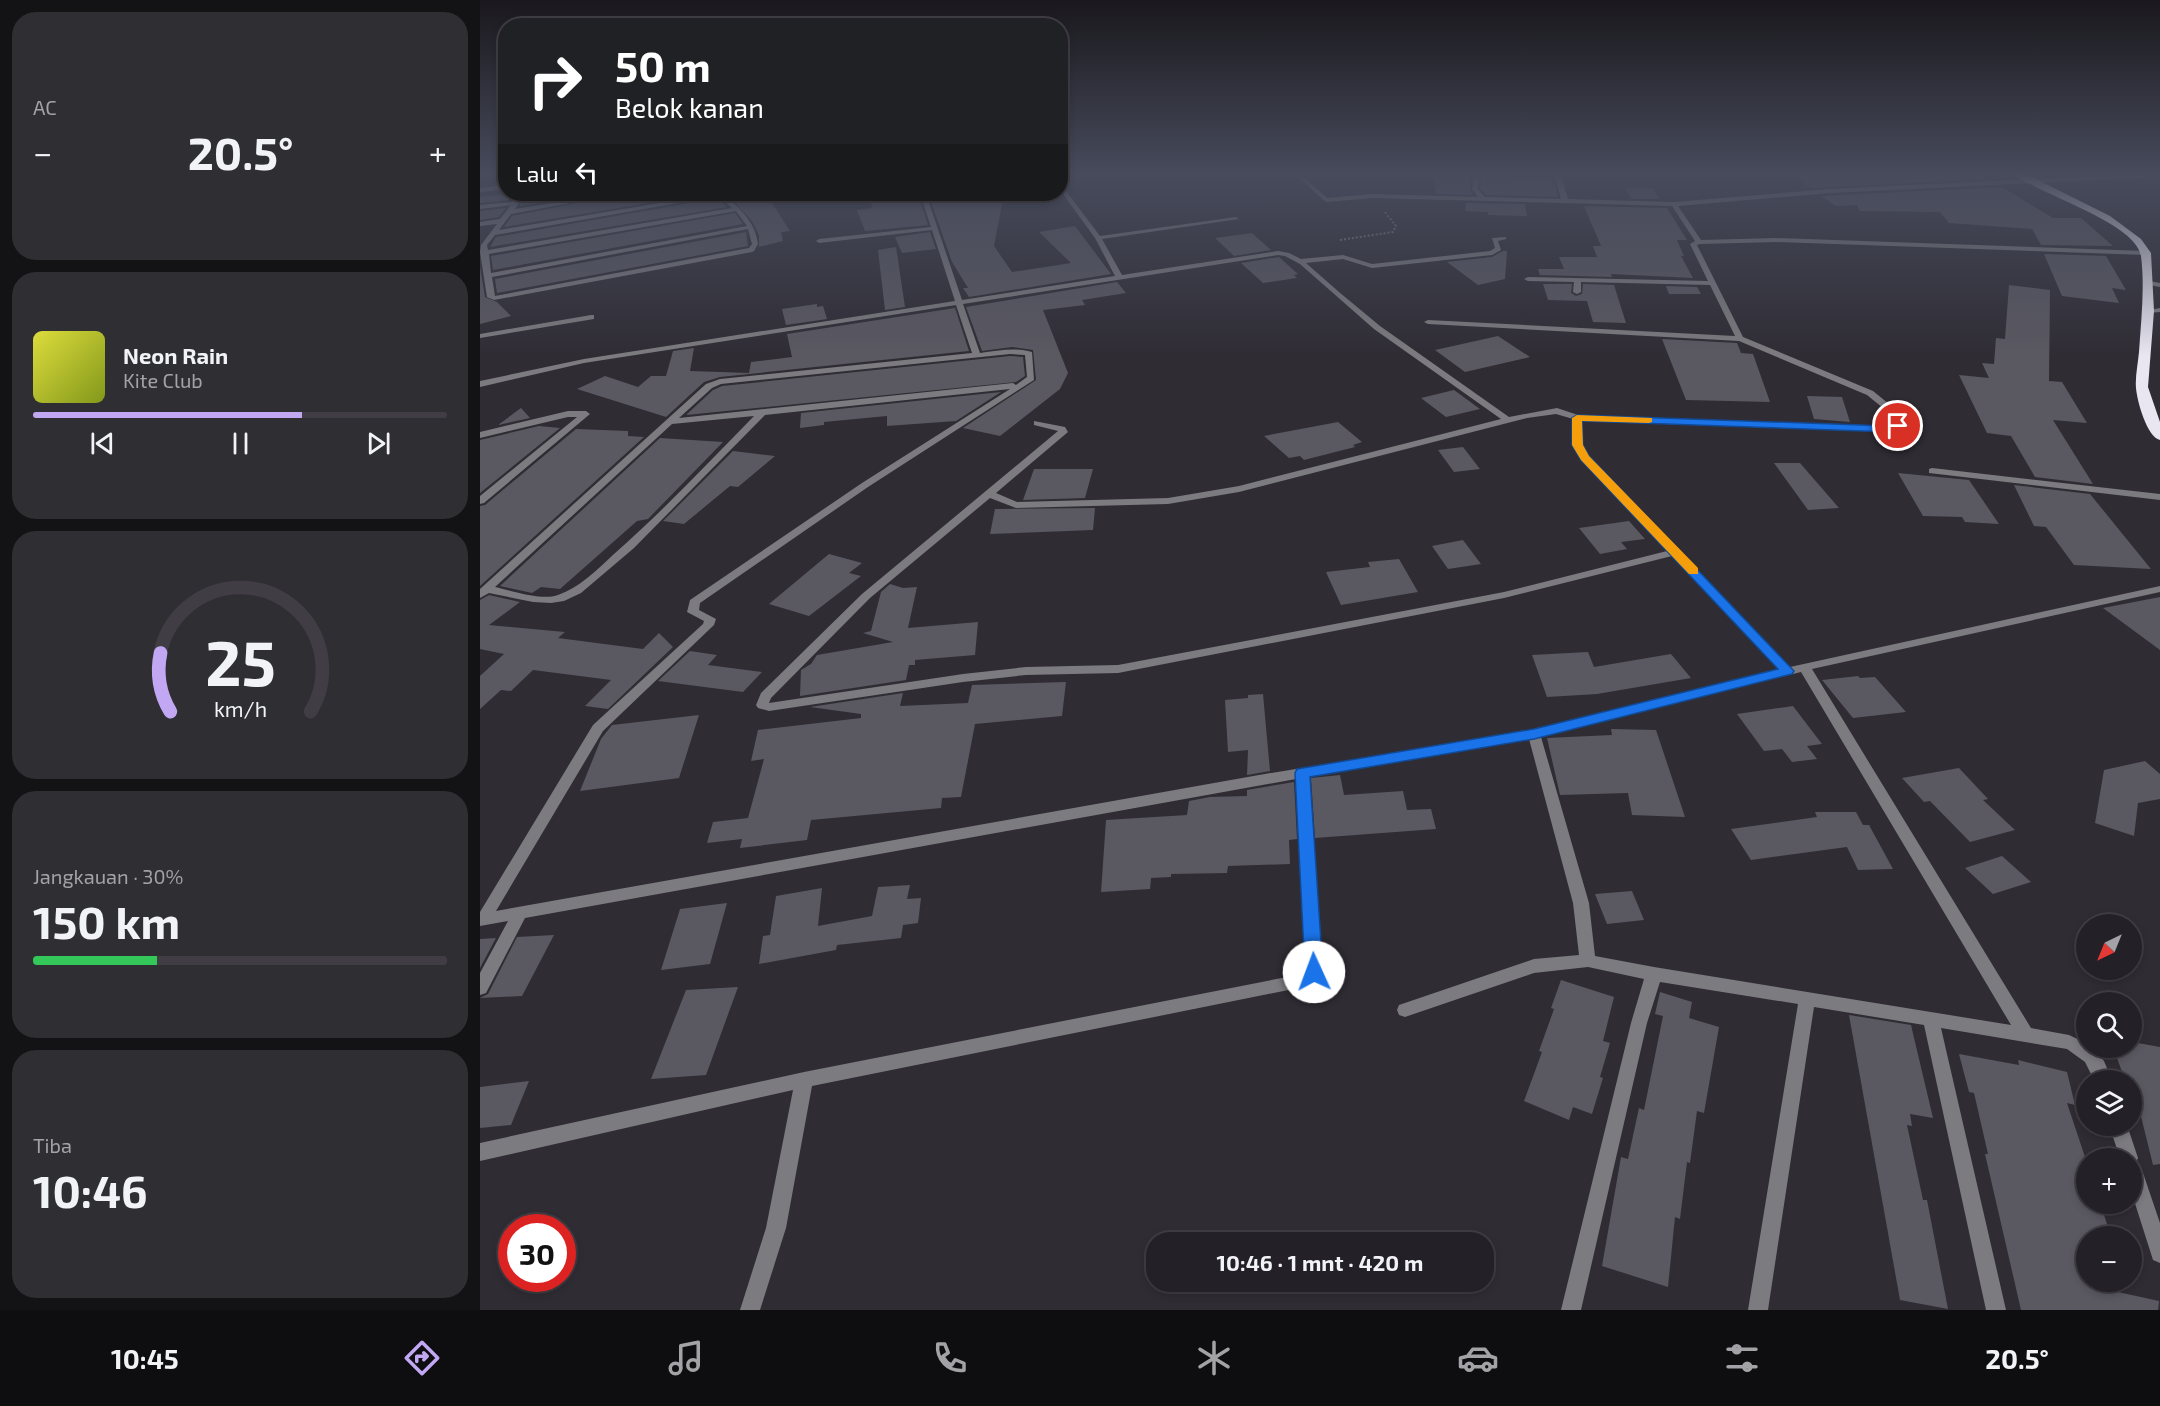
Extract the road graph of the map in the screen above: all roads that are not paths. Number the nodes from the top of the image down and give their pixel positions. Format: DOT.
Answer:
graph roads {
  1 [pos="592,234"];
  2 [pos="713,234"];
  3 [pos="753,234"];
  4 [pos="880,234"];
  5 [pos="937,234"];
  6 [pos="1095,234"];
  7 [pos="1126,234"];
  8 [pos="1694,234"];
  9 [pos="2130,234"];
  10 [pos="1098,238"];
  11 [pos="1504,238"];
  12 [pos="819,241"];
  13 [pos="1699,242"];
  14 [pos="482,245"];
  15 [pos="483,253"];
  16 [pos="2146,253"];
  17 [pos="1301,261"];
  18 [pos="483,266"];
  19 [pos="487,276"];
  20 [pos="1120,278"];
  21 [pos="1528,279"];
  22 [pos="1578,280"];
  23 [pos="1712,282"];
  24 [pos="2147,282"];
  25 [pos="2160,285"];
  26 [pos="1577,292"];
  27 [pos="960,302"];
  28 [pos="2154,310"];
  29 [pos="591,317"];
  30 [pos="1428,322"];
  31 [pos="480,336"];
  32 [pos="1740,339"];
  33 [pos="977,356"];
  34 [pos="480,384"];
  35 [pos="1017,386"];
  36 [pos="762,413"];
  37 [pos="1577,418"];
  38 [pos="1508,420"];
  39 [pos="668,422"];
  40 [pos="1037,423"];
  41 [pos="480,435"];
  42 [pos="2160,436"];
  43 [pos="1932,471"];
  44 [pos="989,494"];
  45 [pos="2160,497"];
  46 [pos="480,501"];
  47 [pos="1675,552"];
  48 [pos="2160,589"];
  49 [pos="483,592"];
  50 [pos="1805,668"];
  51 [pos="1787,671"];
  52 [pos="1534,734"];
  53 [pos="1302,773"];
  54 [pos="519,915"];
  55 [pos="482,920"];
  56 [pos="1588,961"];
  57 [pos="1654,974"];
  58 [pos="480,988"];
  59 [pos="1807,999"];
  60 [pos="1405,1010"];
  61 [pos="1931,1020"];
  62 [pos="2026,1035"];
  63 [pos="2099,1070"];
  64 [pos="804,1080"];
  65 [pos="480,1152"];
  66 [pos="2142,1197"];
  67 [pos="2160,1252"];
  68 [pos="750,1310"];
  69 [pos="1570,1310"];
  70 [pos="1758,1310"];
  71 [pos="1996,1310"];
  1 -- 15 [label="street"];
  2 -- 19 [label="street"];
  3 -- 19 [label="street"];
  4 -- 12 [label="street"];
  5 -- 27 [label="street"];
  6 -- 10 [label="street"];
  7 -- 10 [label="street"];
  8 -- 13 [label="street"];
  9 -- 16 [label="highway"];
  10 -- 20 [label="street"];
  11 -- 17 [label="street"];
  13 -- 16 [label="street"];
  13 -- 23 [label="street"];
  14 -- 15 [label="street"];
  15 -- 18 [label="street"];
  16 -- 24 [label="highway"];
  17 -- 20 [label="street"];
  17 -- 38 [label="street"];
  18 -- 19 [label="street"];
  20 -- 27 [label="street"];
  21 -- 22 [label="street"];
  22 -- 23 [label="street"];
  22 -- 26 [label="street"];
  23 -- 32 [label="street"];
  24 -- 25 [label="street"];
  24 -- 28 [label="highway"];
  27 -- 33 [label="street"];
  27 -- 34 [label="street"];
  28 -- 42 [label="highway"];
  29 -- 31 [label="street"];
  30 -- 32 [label="street"];
  32 -- 37 [label="street"];
  33 -- 35 [label="street"];
  33 -- 39 [label="street"];
  35 -- 36 [label="street"];
  35 -- 55 [label="street"];
  36 -- 39 [label="street"];
  36 -- 49 [label="street"];
  37 -- 38 [label="street"];
  37 -- 47 [label="street"];
  38 -- 44 [label="street"];
  39 -- 49 [label="street"];
  40 -- 44 [label="street"];
  41 -- 46 [label="street"];
  43 -- 45 [label="street"];
  44 -- 47 [label="street"];
  47 -- 51 [label="street"];
  48 -- 50 [label="street"];
  50 -- 51 [label="street"];
  50 -- 62 [label="street"];
  51 -- 52 [label="street"];
  52 -- 53 [label="street"];
  52 -- 56 [label="street"];
  53 -- 54 [label="street"];
  53 -- 64 [label="street"];
  54 -- 55 [label="street"];
  54 -- 58 [label="street"];
  56 -- 57 [label="street"];
  56 -- 60 [label="street"];
  57 -- 59 [label="street"];
  57 -- 69 [label="street"];
  59 -- 61 [label="street"];
  59 -- 70 [label="street"];
  61 -- 62 [label="street"];
  61 -- 71 [label="street"];
  62 -- 63 [label="street"];
  64 -- 65 [label="street"];
  64 -- 68 [label="street"];
  66 -- 67 [label="street"];
}
